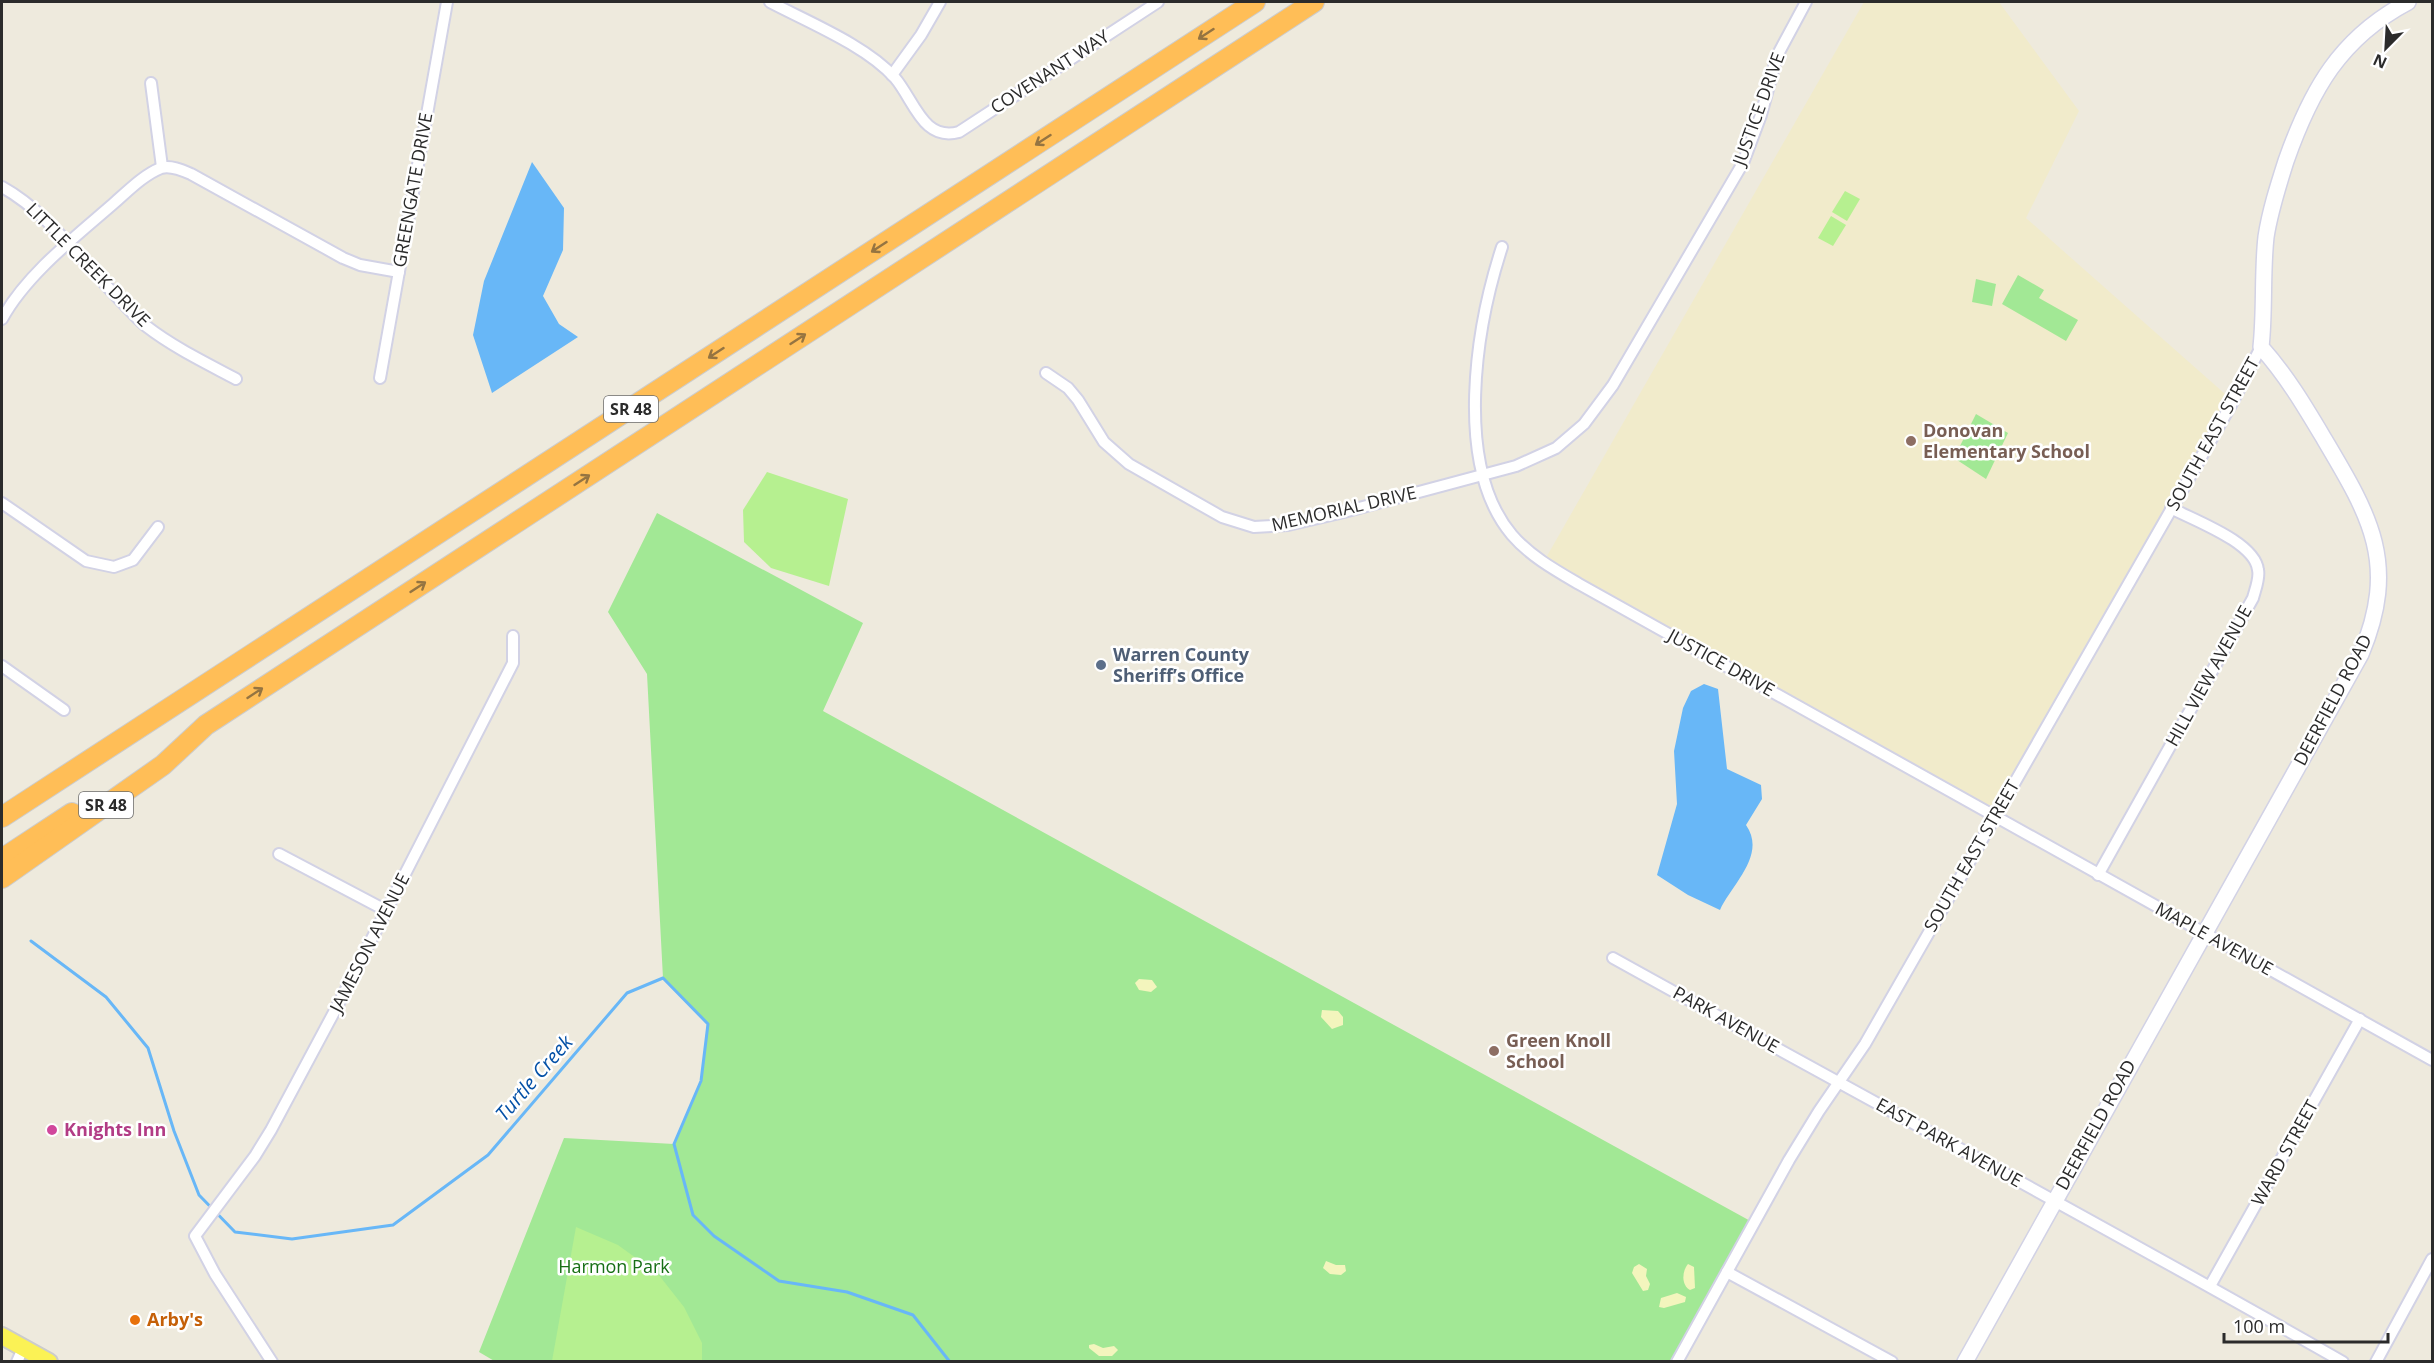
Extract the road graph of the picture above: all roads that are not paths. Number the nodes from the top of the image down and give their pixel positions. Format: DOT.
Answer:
graph roads {
  1 [pos="447,2"];
  2 [pos="772,2"];
  3 [pos="940,2"];
  4 [pos="1158,2"];
  5 [pos="1255,2"];
  6 [pos="1314,2"];
  7 [pos="1806,2"];
  8 [pos="2408,2"];
  9 [pos="892,75"];
  10 [pos="151,83"];
  11 [pos="162,167"];
  12 [pos="2,187"];
  13 [pos="68,243"];
  14 [pos="1502,247"];
  15 [pos="399,272"];
  16 [pos="2,320"];
  17 [pos="2261,347"];
  18 [pos="1047,373"];
  19 [pos="380,378"];
  20 [pos="236,379"];
  21 [pos="1482,475"];
  22 [pos="2,503"];
  23 [pos="2171,508"];
  24 [pos="158,527"];
  25 [pos="513,636"];
  26 [pos="2,668"];
  27 [pos="64,710"];
  28 [pos="206,725"];
  29 [pos="1995,816"];
  30 [pos="3,817"];
  31 [pos="279,854"];
  32 [pos="2,859"];
  33 [pos="2098,875"];
  34 [pos="2,878"];
  35 [pos="387,910"];
  36 [pos="2204,933"];
  37 [pos="1613,958"];
  38 [pos="2360,1019"];
  39 [pos="2433,1060"];
  40 [pos="1838,1082"];
  41 [pos="2054,1201"];
  42 [pos="2433,1259"];
  43 [pos="1727,1272"];
  44 [pos="2210,1286"];
  45 [pos="2,1336"];
  46 [pos="20,1355"];
  47 [pos="49,1362"];
  48 [pos="272,1362"];
  49 [pos="1677,1362"];
  50 [pos="1892,1362"];
  51 [pos="1965,1362"];
  52 [pos="2343,1362"];
  53 [pos="2376,1362"];
  1 -- 15 [label="street, GREENGATE DRIVE"];
  2 -- 9 [label="street"];
  3 -- 9 [label="street"];
  4 -- 9 [label="street, COVENANT WAY"];
  5 -- 30 [label="highway, SR 48, one-way"];
  28 -- 6 [label="highway, SR 48, one-way"];
  7 -- 21 [label="street, JUSTICE DRIVE"];
  8 -- 17 [label="street"];
  10 -- 11 [label="street"];
  11 -- 13 [label="street"];
  11 -- 15 [label="street"];
  12 -- 13 [label="street, LITTLE CREEK DRIVE"];
  13 -- 16 [label="street"];
  13 -- 20 [label="street, LITTLE CREEK DRIVE"];
  14 -- 21 [label="street, JUSTICE DRIVE"];
  15 -- 19 [label="street, GREENGATE DRIVE"];
  17 -- 23 [label="street, SOUTH EAST STREET"];
  17 -- 36 [label="street, DEERFIELD ROAD"];
  18 -- 21 [label="street, MEMORIAL DRIVE"];
  21 -- 29 [label="street, JUSTICE DRIVE"];
  22 -- 24 [label="street"];
  23 -- 29 [label="street, SOUTH EAST STREET"];
  23 -- 33 [label="street, HILL VIEW AVENUE"];
  25 -- 35 [label="street, JAMESON AVENUE"];
  26 -- 27 [label="street"];
  28 -- 32 [label="highway"];
  28 -- 34 [label="highway, SR 48"];
  29 -- 33 [label="street, MAPLE AVENUE"];
  29 -- 40 [label="street, SOUTH EAST STREET"];
  31 -- 35 [label="street"];
  33 -- 36 [label="street, MAPLE AVENUE"];
  35 -- 48 [label="street, JAMESON AVENUE"];
  36 -- 38 [label="street, MAPLE AVENUE"];
  36 -- 41 [label="street, DEERFIELD ROAD"];
  37 -- 40 [label="street, PARK AVENUE"];
  38 -- 39 [label="street, MAPLE AVENUE"];
  38 -- 44 [label="street, WARD STREET"];
  40 -- 41 [label="street, EAST PARK AVENUE"];
  40 -- 43 [label="street, SOUTH EAST STREET"];
  41 -- 44 [label="street, EAST PARK AVENUE"];
  41 -- 51 [label="street, DEERFIELD ROAD"];
  42 -- 53 [label="street"];
  43 -- 49 [label="street, SOUTH EAST STREET"];
  43 -- 50 [label="street"];
  44 -- 52 [label="street, EAST PARK AVENUE"];
  45 -- 46 [label="main road"];
  46 -- 47 [label="main road"];
}
